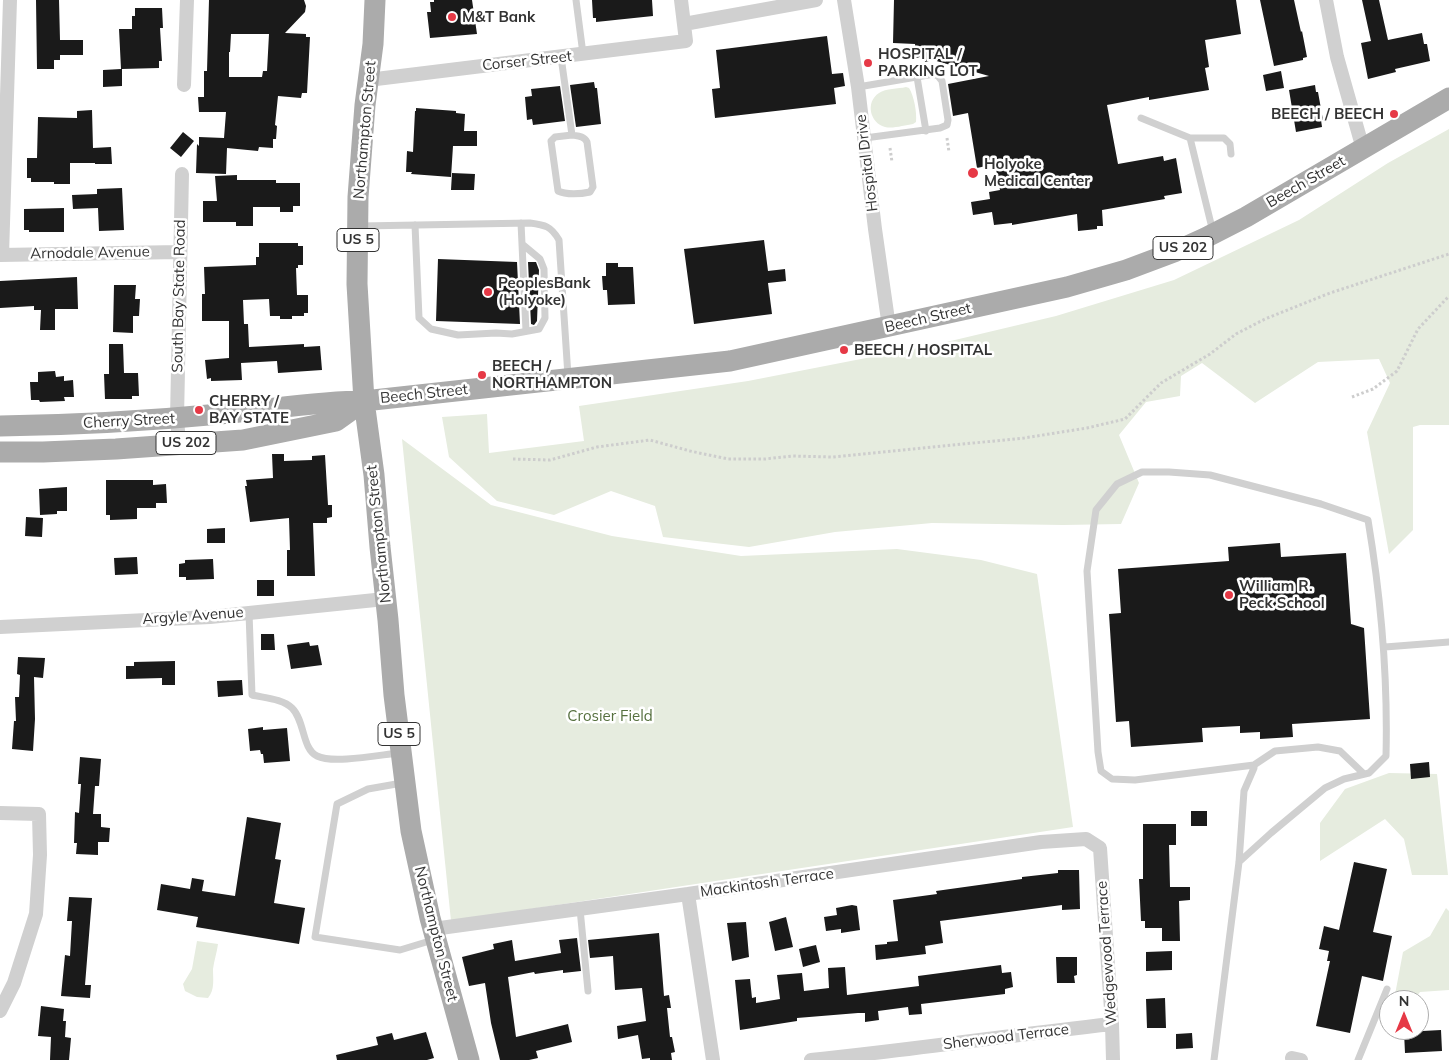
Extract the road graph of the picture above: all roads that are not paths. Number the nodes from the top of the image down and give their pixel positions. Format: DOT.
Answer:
graph roads {
  1 [pos="10,0"];
  2 [pos="187,0"];
  3 [pos="375,0"];
  4 [pos="576,0"];
  5 [pos="681,0"];
  6 [pos="816,0"];
  7 [pos="844,0"];
  8 [pos="1326,0"];
  9 [pos="684,24"];
  10 [pos="583,54"];
  11 [pos="561,57"];
  12 [pos="917,77"];
  13 [pos="368,80"];
  14 [pos="184,85"];
  15 [pos="858,87"];
  16 [pos="1449,98"];
  17 [pos="1141,118"];
  18 [pos="926,131"];
  19 [pos="572,135"];
  20 [pos="865,138"];
  21 [pos="1190,138"];
  22 [pos="1363,148"];
  23 [pos="1231,154"];
  24 [pos="182,174"];
  25 [pos="521,223"];
  26 [pos="414,225"];
  27 [pos="358,226"];
  28 [pos="1213,234"];
  29 [pos="522,244"];
  30 [pos="180,252"];
  31 [pos="1,255"];
  32 [pos="889,327"];
  33 [pos="526,331"];
  34 [pos="568,378"];
  35 [pos="364,401"];
  36 [pos="177,418"];
  37 [pos="0,426"];
  38 [pos="179,444"];
  39 [pos="0,452"];
  40 [pos="385,599"];
  41 [pos="249,613"];
  42 [pos="0,627"];
  43 [pos="1449,642"];
  44 [pos="1385,647"];
  45 [pos="402,753"];
  46 [pos="1254,765"];
  47 [pos="1364,774"];
  48 [pos="405,782"];
  49 [pos="0,813"];
  50 [pos="1098,847"];
  51 [pos="1239,862"];
  52 [pos="688,894"];
  53 [pos="580,909"];
  54 [pos="435,934"];
  55 [pos="1387,989"];
  56 [pos="588,991"];
  57 [pos="0,1011"];
  58 [pos="1112,1024"];
  59 [pos="470,1060"];
  60 [pos="713,1060"];
  61 [pos="811,1060"];
  62 [pos="1113,1060"];
  63 [pos="1214,1060"];
  64 [pos="1358,1060"];
  1 -- 31 [label="street"];
  2 -- 14 [label="street"];
  3 -- 13 [label="main road, Northampton Street / US 5"];
  4 -- 10 [label="lane"];
  5 -- 9 [label="street"];
  6 -- 9 [label="street"];
  7 -- 15 [label="street, Hospital Drive"];
  8 -- 22 [label="street"];
  9 -- 10 [label="street, Corser Street"];
  10 -- 11 [label="street, Corser Street"];
  11 -- 13 [label="street, Corser Street"];
  11 -- 19 [label="lane"];
  12 -- 15 [label="lane"];
  12 -- 18 [label="lane"];
  12 -- 18 [label="lane"];
  13 -- 27 [label="main road, Northampton Street / US 5"];
  15 -- 20 [label="street, Hospital Drive"];
  16 -- 22 [label="main road, Beech Street / US 202"];
  17 -- 21 [label="lane"];
  18 -- 20 [label="lane"];
  19 -- 19 [label="lane"];
  20 -- 32 [label="street, Hospital Drive"];
  21 -- 23 [label="lane"];
  21 -- 28 [label="lane"];
  22 -- 28 [label="main road, Beech Street / US 202"];
  24 -- 30 [label="street, South Bay State Road"];
  25 -- 26 [label="lane"];
  25 -- 29 [label="lane"];
  25 -- 34 [label="lane"];
  26 -- 27 [label="lane"];
  26 -- 33 [label="lane"];
  27 -- 35 [label="main road, Northampton Street / US 5"];
  28 -- 32 [label="main road, Beech Street / US 202"];
  29 -- 33 [label="lane"];
  29 -- 33 [label="lane"];
  30 -- 31 [label="street, Arnodale Avenue"];
  30 -- 36 [label="street, South Bay State Road"];
  32 -- 34 [label="main road, Beech Street / US 202"];
  34 -- 35 [label="main road, Beech Street / US 202"];
  35 -- 36 [label="main road, Cherry Street / US 202"];
  35 -- 38 [label="main road, Cherry Street / US 202"];
  35 -- 40 [label="main road, Northampton Street / US 5"];
  36 -- 37 [label="main road, Cherry Street / US 202"];
  36 -- 38 [label="street, South Bay State Road"];
  38 -- 39 [label="main road, Cherry Street / US 202"];
  40 -- 41 [label="street, Argyle Avenue"];
  40 -- 45 [label="main road, Northampton Street / US 5"];
  41 -- 42 [label="street, Argyle Avenue"];
  41 -- 45 [label="lane"];
  43 -- 44 [label="lane"];
  44 -- 46 [label="lane"];
  44 -- 47 [label="lane"];
  45 -- 48 [label="main road, Northampton Street / US 5"];
  46 -- 47 [label="lane"];
  46 -- 51 [label="lane"];
  47 -- 51 [label="lane"];
  48 -- 54 [label="main road, Northampton Street / US 5"];
  48 -- 54 [label="lane"];
  49 -- 57 [label="street"];
  50 -- 52 [label="street, Mackintosh Terrace"];
  50 -- 58 [label="street, Wedgewood Terrace"];
  51 -- 63 [label="lane"];
  52 -- 53 [label="street, Mackintosh Terrace"];
  52 -- 60 [label="street"];
  53 -- 54 [label="street, Mackintosh Terrace"];
  53 -- 56 [label="lane"];
  54 -- 59 [label="main road, Northampton Street / US 5"];
  55 -- 64 [label="lane"];
  58 -- 61 [label="street, Sherwood Terrace"];
  58 -- 62 [label="street, Wedgewood Terrace"];
}
